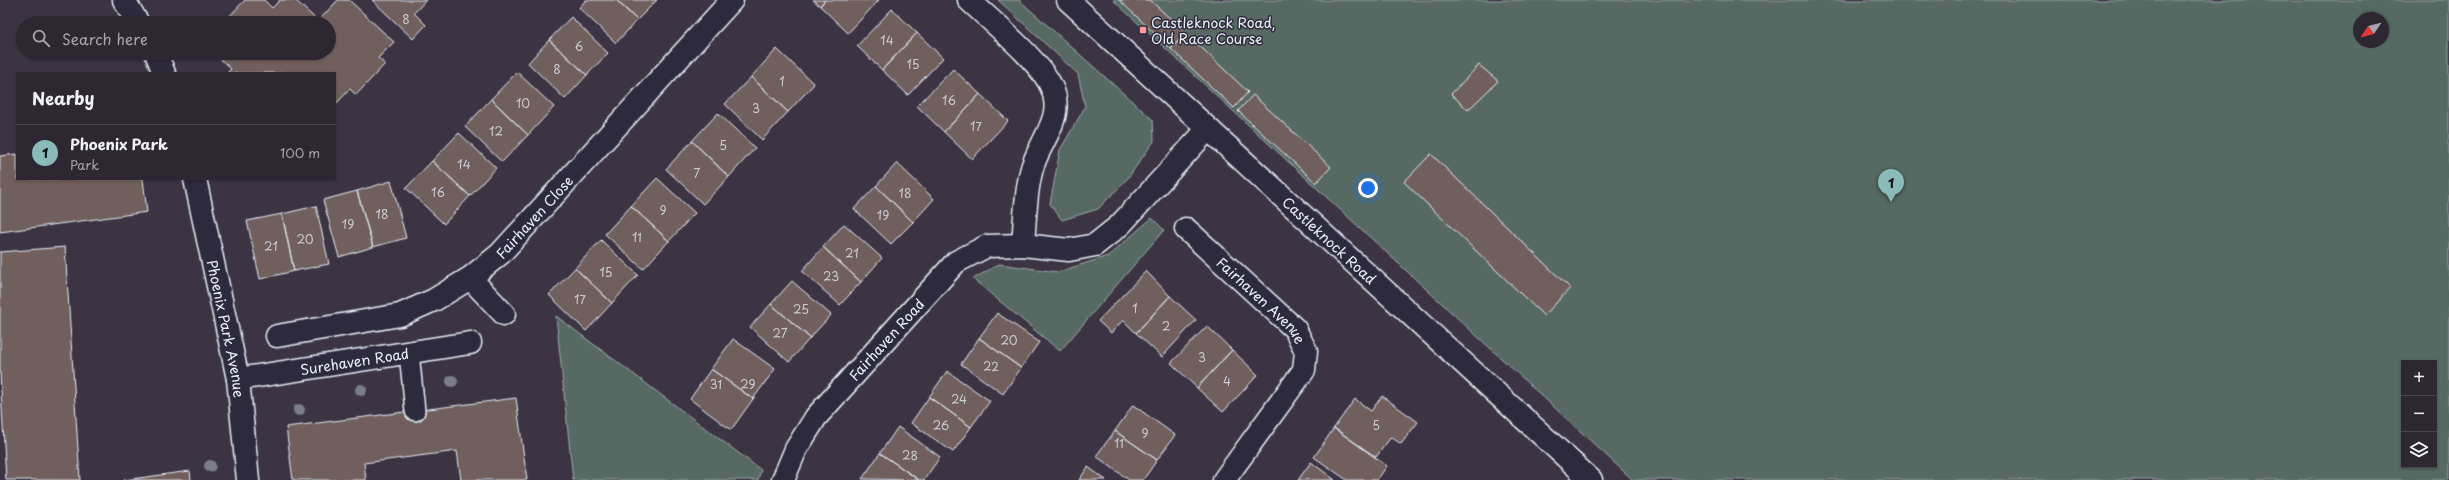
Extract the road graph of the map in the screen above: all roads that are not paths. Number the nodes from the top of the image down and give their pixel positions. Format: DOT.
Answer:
graph roads {
  1 [pos="124,0"];
  2 [pos="732,0"];
  3 [pos="969,0"];
  4 [pos="1068,0"];
  5 [pos="134,16"];
  6 [pos="159,60"];
  7 [pos="164,72"];
  8 [pos="1207,130"];
  9 [pos="195,180"];
  10 [pos="1186,229"];
  11 [pos="1023,245"];
  12 [pos="470,278"];
  13 [pos="504,314"];
  14 [pos="277,336"];
  15 [pos="470,343"];
  16 [pos="409,353"];
  17 [pos="238,379"];
  18 [pos="415,411"];
  19 [pos="248,480"];
  20 [pos="783,480"];
  21 [pos="1224,480"];
  22 [pos="1591,480"];
  1 -- 5 [label="street"];
  2 -- 12 [label="street, Fairhaven Close"];
  3 -- 11 [label="street"];
  4 -- 8 [label="street, Castleknock Road"];
  6 -- 7 [label="street"];
  8 -- 11 [label="street, Fairhaven Road"];
  8 -- 22 [label="street, Castleknock Road"];
  9 -- 17 [label="street, Phoenix Park Avenue"];
  10 -- 21 [label="street, Fairhaven Avenue"];
  11 -- 20 [label="street, Fairhaven Road"];
  12 -- 13 [label="street"];
  12 -- 14 [label="street, Fairhaven Close"];
  15 -- 16 [label="street, Surehaven Road"];
  16 -- 17 [label="street, Surehaven Road"];
  16 -- 18 [label="lane"];
  17 -- 19 [label="street, Phoenix Park Avenue"];
}
